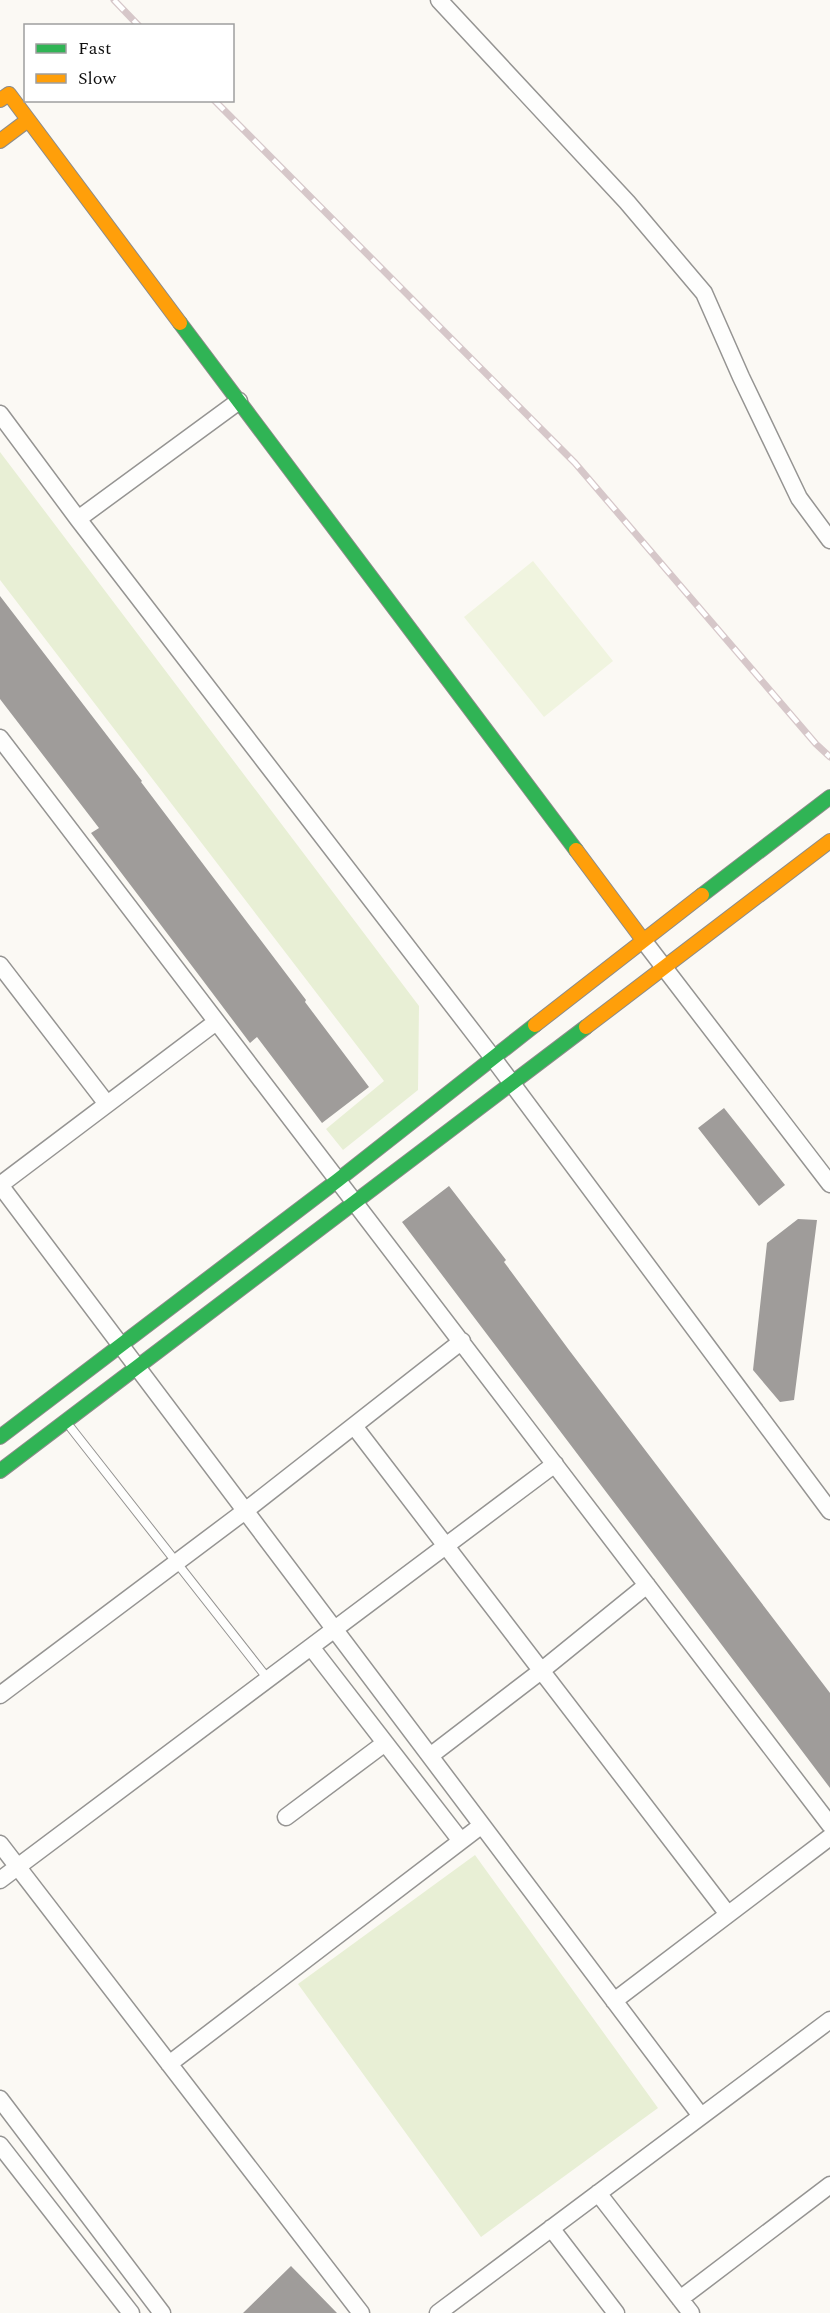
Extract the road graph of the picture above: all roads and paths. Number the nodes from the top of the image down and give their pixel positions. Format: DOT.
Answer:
graph roads {
  1 [pos="439,0"];
  2 [pos="3,93"];
  3 [pos="28,120"];
  4 [pos="0,141"];
  5 [pos="239,401"];
  6 [pos="0,414"];
  7 [pos="78,519"];
  8 [pos="830,540"];
  9 [pos="0,738"];
  10 [pos="830,797"];
  11 [pos="830,842"];
  12 [pos="643,940"];
  13 [pos="0,965"];
  14 [pos="664,967"];
  15 [pos="216,1022"];
  16 [pos="493,1058"];
  17 [pos="510,1083"];
  18 [pos="107,1104"];
  19 [pos="338,1180"];
  20 [pos="830,1184"];
  21 [pos="355,1202"];
  22 [pos="462,1341"];
  23 [pos="120,1346"];
  24 [pos="136,1366"];
  25 [pos="354,1426"];
  26 [pos="71,1428"];
  27 [pos="0,1437"];
  28 [pos="555,1464"];
  29 [pos="0,1471"];
  30 [pos="245,1511"];
  31 [pos="830,1511"];
  32 [pos="446,1546"];
  33 [pos="177,1562"];
  34 [pos="646,1585"];
  35 [pos="334,1630"];
  36 [pos="311,1647"];
  37 [pos="542,1671"];
  38 [pos="268,1679"];
  39 [pos="0,1695"];
  40 [pos="385,1743"];
  41 [pos="430,1756"];
  42 [pos="286,1817"];
  43 [pos="482,1825"];
  44 [pos="830,1825"];
  45 [pos="830,1837"];
  46 [pos="461,1840"];
  47 [pos="0,1844"];
  48 [pos="18,1866"];
  49 [pos="0,1880"];
  50 [pos="727,1914"];
  51 [pos="614,2001"];
  52 [pos="830,2020"];
  53 [pos="169,2064"];
  54 [pos="0,2099"];
  55 [pos="701,2116"];
  56 [pos="0,2145"];
  57 [pos="830,2185"];
  58 [pos="598,2193"];
  59 [pos="551,2229"];
  60 [pos="680,2299"];
  61 [pos="131,2313"];
  62 [pos="162,2313"];
  63 [pos="361,2313"];
  64 [pos="438,2313"];
  65 [pos="616,2313"];
  66 [pos="691,2313"];
  1 -- 8 [label="street"];
  2 -- 3 [label="street"];
  3 -- 4 [label="street"];
  3 -- 5 [label="street"];
  5 -- 7 [label="street"];
  5 -- 12 [label="street"];
  6 -- 7 [label="street"];
  7 -- 16 [label="street"];
  9 -- 15 [label="street"];
  10 -- 12 [label="street"];
  11 -- 14 [label="street"];
  12 -- 14 [label="street"];
  12 -- 16 [label="street"];
  13 -- 18 [label="street"];
  14 -- 17 [label="street"];
  14 -- 20 [label="street"];
  15 -- 18 [label="street"];
  15 -- 19 [label="street"];
  16 -- 17 [label="street"];
  16 -- 19 [label="street"];
  17 -- 21 [label="street"];
  17 -- 31 [label="street"];
  18 -- 23 [label="street"];
  19 -- 21 [label="street"];
  19 -- 23 [label="street"];
  21 -- 22 [label="street"];
  21 -- 24 [label="street"];
  22 -- 25 [label="street"];
  22 -- 28 [label="street"];
  23 -- 24 [label="street"];
  23 -- 27 [label="street"];
  24 -- 29 [label="street"];
  24 -- 30 [label="street"];
  25 -- 30 [label="street"];
  25 -- 32 [label="street"];
  26 -- 33 [label="lane"];
  28 -- 32 [label="street"];
  28 -- 34 [label="street"];
  30 -- 33 [label="street"];
  30 -- 35 [label="street"];
  32 -- 35 [label="street"];
  32 -- 37 [label="street"];
  33 -- 38 [label="lane"];
  33 -- 39 [label="street"];
  34 -- 37 [label="street"];
  34 -- 44 [label="street"];
  35 -- 36 [label="street"];
  35 -- 41 [label="street"];
  36 -- 38 [label="street"];
  36 -- 40 [label="street"];
  37 -- 41 [label="street"];
  37 -- 50 [label="street"];
  38 -- 48 [label="street"];
  40 -- 42 [label="street"];
  40 -- 46 [label="street"];
  41 -- 43 [label="street"];
  43 -- 46 [label="street"];
  43 -- 51 [label="street"];
  45 -- 50 [label="street"];
  46 -- 53 [label="street"];
  47 -- 48 [label="street"];
  48 -- 49 [label="street"];
  48 -- 53 [label="street"];
  50 -- 51 [label="street"];
  51 -- 55 [label="street"];
  52 -- 55 [label="street"];
  53 -- 63 [label="street"];
  54 -- 62 [label="street"];
  55 -- 58 [label="street"];
  56 -- 61 [label="street"];
  57 -- 60 [label="street"];
  58 -- 59 [label="street"];
  58 -- 60 [label="street"];
  59 -- 64 [label="street"];
  59 -- 65 [label="street"];
  60 -- 66 [label="street"];
}
